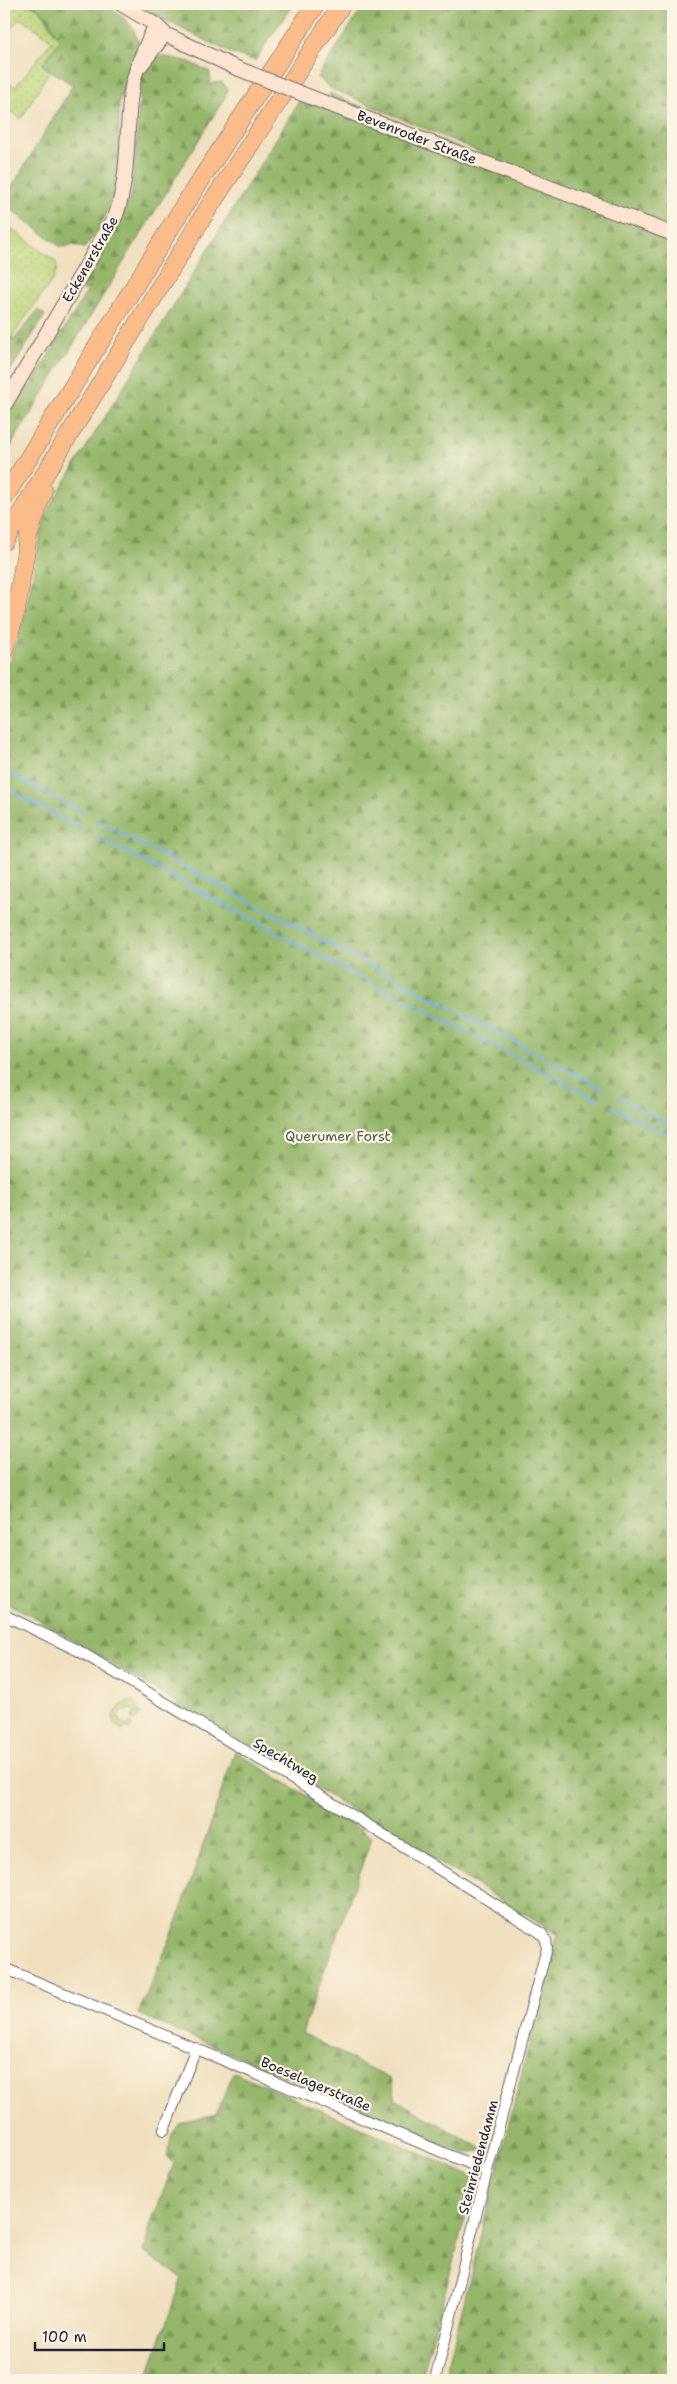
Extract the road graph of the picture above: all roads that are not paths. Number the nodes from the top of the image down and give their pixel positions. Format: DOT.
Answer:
graph roads {
  1 [pos="109,4"];
  2 [pos="121,4"];
  3 [pos="316,4"];
  4 [pos="342,4"];
  5 [pos="158,30"];
  6 [pos="673,234"];
  7 [pos="4,406"];
  8 [pos="58,450"];
  9 [pos="4,498"];
  10 [pos="4,541"];
  11 [pos="4,650"];
  12 [pos="4,1615"];
  13 [pos="546,1940"];
  14 [pos="4,1968"];
  15 [pos="196,2048"];
  16 [pos="164,2130"];
  17 [pos="487,2171"];
  18 [pos="435,2380"];
  1 -- 5 [label="main road"];
  2 -- 5 [label="main road"];
  3 -- 9 [label="highway"];
  4 -- 8 [label="highway"];
  5 -- 6 [label="main road, Bevenroder Straße, bridge"];
  5 -- 7 [label="main road, Eckenerstraße"];
  8 -- 10 [label="highway"];
  8 -- 11 [label="highway"];
  12 -- 13 [label="street, Spechtweg"];
  13 -- 17 [label="street, Steinriedendamm"];
  14 -- 15 [label="street, Boeselagerstraße"];
  15 -- 16 [label="street"];
  15 -- 17 [label="street, Boeselagerstraße"];
  17 -- 18 [label="street, Steinriedendamm"];
}
